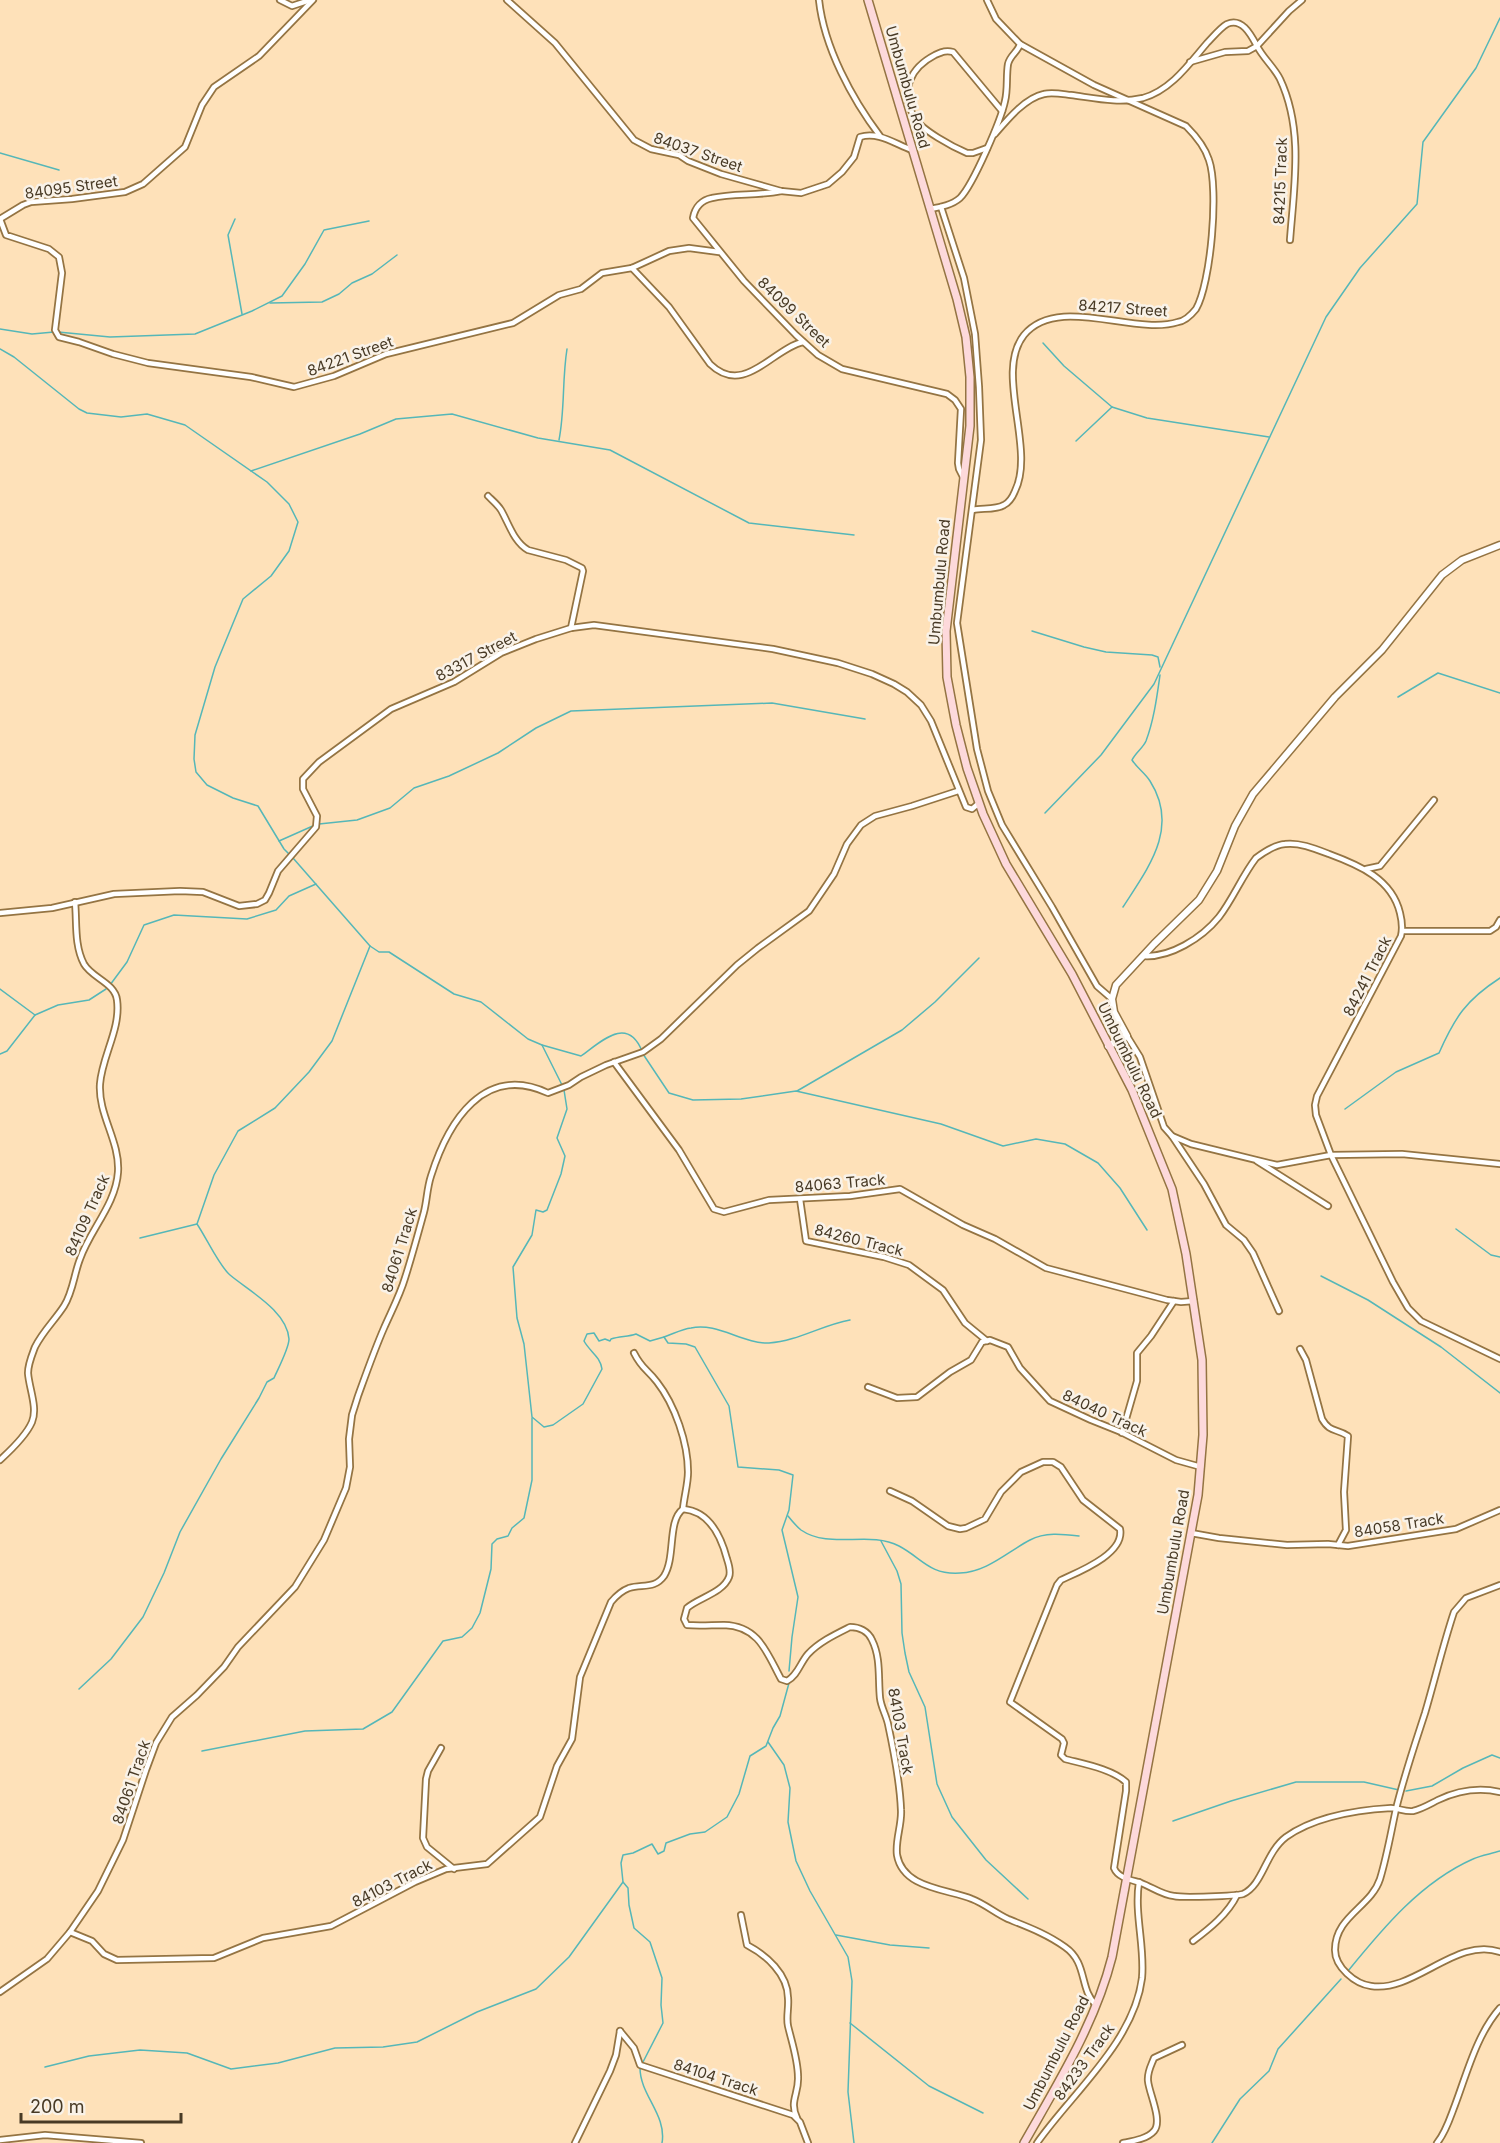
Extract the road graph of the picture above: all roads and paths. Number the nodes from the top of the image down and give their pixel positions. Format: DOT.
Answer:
graph roads {
  1 [pos="280,0"];
  2 [pos="312,0"];
  3 [pos="507,0"];
  4 [pos="819,0"];
  5 [pos="868,0"];
  6 [pos="987,0"];
  7 [pos="1302,0"];
  8 [pos="1020,44"];
  9 [pos="1257,46"];
  10 [pos="1190,62"];
  11 [pos="1130,100"];
  12 [pos="1002,111"];
  13 [pos="995,134"];
  14 [pos="880,136"];
  15 [pos="987,148"];
  16 [pos="912,150"];
  17 [pos="781,191"];
  18 [pos="941,207"];
  19 [pos="930,209"];
  20 [pos="0,219"];
  21 [pos="1290,240"];
  22 [pos="719,252"];
  23 [pos="632,268"];
  24 [pos="803,342"];
  25 [pos="963,477"];
  26 [pos="488,496"];
  27 [pos="973,510"];
  28 [pos="1500,545"];
  29 [pos="947,622"];
  30 [pos="957,623"];
  31 [pos="571,628"];
  32 [pos="958,791"];
  33 [pos="988,791"];
  34 [pos="976,795"];
  35 [pos="1434,800"];
  36 [pos="979,803"];
  37 [pos="1362,868"];
  38 [pos="75,902"];
  39 [pos="0,913"];
  40 [pos="1500,920"];
  41 [pos="1402,931"];
  42 [pos="1143,956"];
  43 [pos="1112,999"];
  44 [pos="1127,1036"];
  45 [pos="1108,1046"];
  46 [pos="614,1062"];
  47 [pos="1172,1136"];
  48 [pos="1331,1155"];
  49 [pos="1252,1158"];
  50 [pos="1500,1164"];
  51 [pos="800,1199"];
  52 [pos="1328,1206"];
  53 [pos="1174,1301"];
  54 [pos="1194,1301"];
  55 [pos="1279,1311"];
  56 [pos="987,1341"];
  57 [pos="1300,1349"];
  58 [pos="634,1353"];
  59 [pos="1500,1359"];
  60 [pos="868,1387"];
  61 [pos="1122,1433"];
  62 [pos="0,1460"];
  63 [pos="1201,1467"];
  64 [pos="890,1491"];
  65 [pos="683,1509"];
  66 [pos="1500,1510"];
  67 [pos="1191,1533"];
  68 [pos="1338,1545"];
  69 [pos="1500,1585"];
  70 [pos="441,1748"];
  71 [pos="1500,1792"];
  72 [pos="1396,1808"];
  73 [pos="454,1869"];
  74 [pos="1127,1879"];
  75 [pos="1139,1882"];
  76 [pos="1237,1895"];
  77 [pos="741,1915"];
  78 [pos="70,1932"];
  79 [pos="1193,1941"];
  80 [pos="1500,1952"];
  81 [pos="0,1992"];
  82 [pos="1096,2005"];
  83 [pos="1500,2008"];
  84 [pos="1182,2045"];
  85 [pos="797,2118"];
  86 [pos="0,2140"];
  87 [pos="141,2143"];
  88 [pos="575,2143"];
  89 [pos="807,2143"];
  90 [pos="1024,2143"];
  91 [pos="1037,2143"];
  92 [pos="1123,2143"];
  93 [pos="1437,2143"];
  1 -- 2 [label="street"];
  2 -- 20 [label="street, 84095 Street"];
  3 -- 17 [label="street, 84037 Street"];
  4 -- 14 [label="street"];
  5 -- 16 [label="main road, Umbumbulu Road"];
  6 -- 8 [label="street, 84217 Street"];
  7 -- 9 [label="street"];
  8 -- 11 [label="street, 84217 Street"];
  8 -- 12 [label="street"];
  9 -- 10 [label="street"];
  9 -- 10 [label="street, 84215 Track"];
  9 -- 21 [label="street, 84215 Track"];
  10 -- 11 [label="street"];
  11 -- 13 [label="street"];
  11 -- 27 [label="street, 84217 Street"];
  12 -- 13 [label="street"];
  12 -- 15 [label="street"];
  13 -- 15 [label="street"];
  14 -- 16 [label="street"];
  14 -- 17 [label="street, 84037 Street"];
  15 -- 18 [label="street"];
  16 -- 19 [label="main road, Umbumbulu Road"];
  17 -- 22 [label="street, 84099 Street"];
  18 -- 19 [label="street"];
  18 -- 27 [label="street"];
  19 -- 25 [label="main road, Umbumbulu Road"];
  20 -- 23 [label="street, 84221 Street"];
  22 -- 23 [label="street, 84221 Street"];
  22 -- 24 [label="street, 84099 Street"];
  23 -- 24 [label="street"];
  24 -- 25 [label="street, 84099 Street"];
  25 -- 29 [label="main road, Umbumbulu Road"];
  26 -- 31 [label="street"];
  27 -- 30 [label="street"];
  28 -- 42 [label="street"];
  29 -- 30 [label="street"];
  29 -- 34 [label="main road, Umbumbulu Road"];
  30 -- 33 [label="street"];
  31 -- 32 [label="street, 83317 Street"];
  31 -- 38 [label="street, 83317 Street"];
  32 -- 36 [label="street"];
  32 -- 46 [label="street, 84061 Track"];
  33 -- 34 [label="street"];
  33 -- 43 [label="street"];
  34 -- 36 [label="main road, Umbumbulu Road"];
  35 -- 37 [label="street"];
  36 -- 45 [label="main road, Umbumbulu Road"];
  37 -- 41 [label="street, 84241 Track"];
  37 -- 42 [label="street, 84241 Track"];
  38 -- 39 [label="street, 83317 Street"];
  38 -- 62 [label="street, 84109 Track"];
  40 -- 41 [label="street"];
  41 -- 48 [label="street, 84241 Track"];
  42 -- 43 [label="street"];
  43 -- 44 [label="street"];
  44 -- 45 [label="street"];
  44 -- 47 [label="street"];
  45 -- 54 [label="main road, Umbumbulu Road"];
  46 -- 51 [label="street, 84063 Track"];
  46 -- 78 [label="street, 84061 Track"];
  47 -- 49 [label="street"];
  47 -- 55 [label="street"];
  48 -- 49 [label="street"];
  48 -- 50 [label="street"];
  48 -- 59 [label="street, 84241 Track"];
  49 -- 52 [label="street"];
  51 -- 53 [label="street, 84063 Track"];
  51 -- 56 [label="street, 84260 Track"];
  53 -- 54 [label="street, 84063 Track"];
  53 -- 61 [label="street"];
  54 -- 63 [label="main road, Umbumbulu Road"];
  56 -- 60 [label="street"];
  56 -- 61 [label="street, 84040 Track"];
  57 -- 68 [label="street"];
  58 -- 65 [label="street"];
  61 -- 63 [label="street, 84040 Track"];
  63 -- 67 [label="main road, Umbumbulu Road"];
  64 -- 74 [label="street"];
  65 -- 73 [label="street, 84103 Track"];
  65 -- 82 [label="street, 84103 Track"];
  66 -- 68 [label="street, 84058 Track"];
  67 -- 68 [label="street, 84058 Track"];
  67 -- 74 [label="main road, Umbumbulu Road"];
  69 -- 72 [label="street"];
  70 -- 73 [label="street"];
  71 -- 72 [label="street"];
  72 -- 76 [label="street"];
  72 -- 80 [label="street"];
  73 -- 78 [label="street, 84103 Track"];
  74 -- 75 [label="street"];
  74 -- 82 [label="main road, Umbumbulu Road"];
  75 -- 76 [label="street"];
  75 -- 91 [label="street, 84233 Track"];
  76 -- 79 [label="street"];
  77 -- 85 [label="street"];
  78 -- 81 [label="street"];
  82 -- 90 [label="main road, Umbumbulu Road"];
  83 -- 93 [label="street"];
  84 -- 92 [label="street"];
  85 -- 88 [label="street, 84104 Track"];
  85 -- 89 [label="street"];
  86 -- 87 [label="street"];
}
